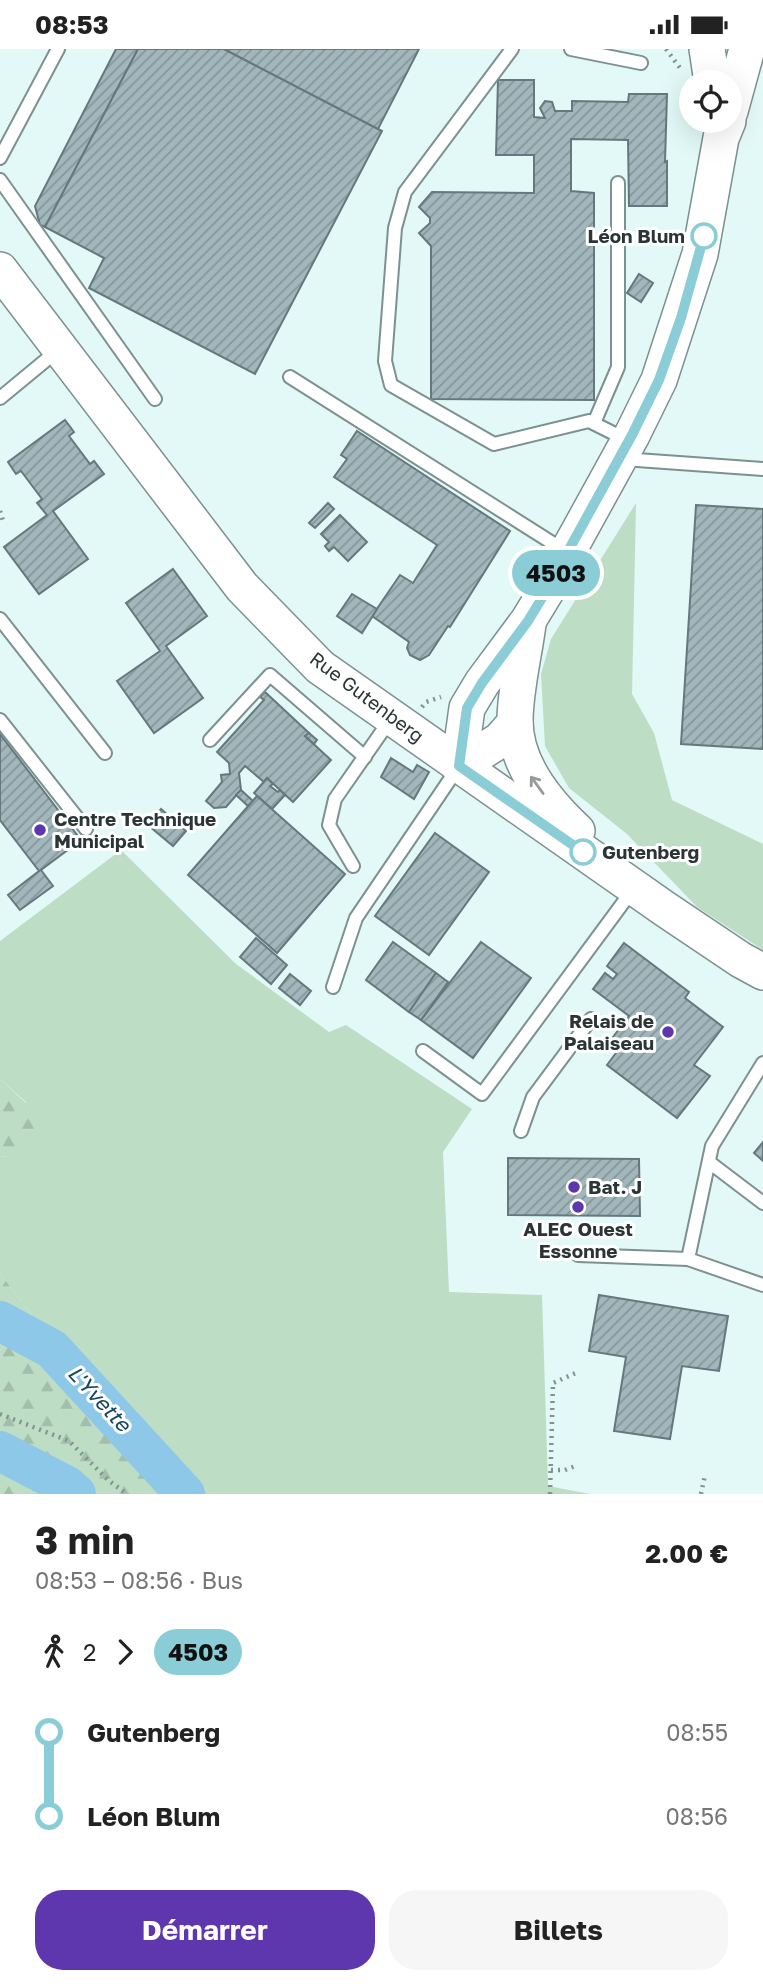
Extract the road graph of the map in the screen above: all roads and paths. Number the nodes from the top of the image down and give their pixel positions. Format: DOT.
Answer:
graph roads {
  1 [pos="58,49"];
  2 [pos="512,49"];
  3 [pos="571,49"];
  4 [pos="707,49"];
  5 [pos="714,49"];
  6 [pos="741,49"];
  7 [pos="747,49"];
  8 [pos="641,63"];
  9 [pos="710,70"];
  10 [pos="740,70"];
  11 [pos="722,133"];
  12 [pos="0,158"];
  13 [pos="0,180"];
  14 [pos="618,183"];
  15 [pos="0,269"];
  16 [pos="60,348"];
  17 [pos="290,377"];
  18 [pos="0,398"];
  19 [pos="155,399"];
  20 [pos="594,423"];
  21 [pos="624,450"];
  22 [pos="763,469"];
  23 [pos="0,511"];
  24 [pos="4,524"];
  25 [pos="567,553"];
  26 [pos="0,619"];
  27 [pos="528,621"];
  28 [pos="456,702"];
  29 [pos="0,720"];
  30 [pos="399,722"];
  31 [pos="515,723"];
  32 [pos="211,740"];
  33 [pos="105,753"];
  34 [pos="365,757"];
  35 [pos="459,766"];
  36 [pos="86,829"];
  37 [pos="353,866"];
  38 [pos="634,888"];
  39 [pos="763,972"];
  40 [pos="333,987"];
  41 [pos="592,1019"];
  42 [pos="423,1051"];
  43 [pos="763,1063"];
  44 [pos="521,1131"];
  45 [pos="709,1162"];
  46 [pos="763,1203"];
  47 [pos="578,1255"];
  48 [pos="688,1259"];
  49 [pos="763,1285"];
  50 [pos="578,1372"];
  51 [pos="0,1414"];
  52 [pos="578,1465"];
  53 [pos="551,1471"];
  54 [pos="705,1475"];
  55 [pos="127,1494"];
  56 [pos="550,1494"];
  57 [pos="701,1494"];
  1 -- 12 [label="lane"];
  2 -- 20 [label="lane"];
  3 -- 8 [label="lane"];
  4 -- 9 [label="street"];
  5 -- 6 [label="street"];
  7 -- 10 [label="street"];
  11 -- 21 [label="street"];
  13 -- 19 [label="lane"];
  14 -- 20 [label="lane"];
  15 -- 16 [label="street, Rue Gutenberg"];
  16 -- 18 [label="lane"];
  16 -- 30 [label="street, Rue Gutenberg"];
  17 -- 25 [label="lane"];
  20 -- 21 [label="lane"];
  21 -- 22 [label="lane"];
  21 -- 25 [label="street"];
  23 -- 24 [label="path"];
  25 -- 27 [label="street"];
  26 -- 33 [label="lane"];
  27 -- 28 [label="street"];
  27 -- 31 [label="street"];
  28 -- 30 [label="street"];
  28 -- 30 [label="path"];
  28 -- 35 [label="street"];
  29 -- 36 [label="lane"];
  30 -- 34 [label="lane"];
  30 -- 35 [label="street, Rue Gutenberg"];
  31 -- 35 [label="street"];
  38 -- 31 [label="street, one-way"];
  32 -- 34 [label="lane"];
  34 -- 37 [label="lane"];
  35 -- 38 [label="street, Rue Gutenberg"];
  35 -- 40 [label="lane"];
  38 -- 39 [label="street, Rue Gutenberg"];
  38 -- 42 [label="lane"];
  41 -- 44 [label="lane"];
  43 -- 45 [label="lane"];
  45 -- 46 [label="lane"];
  45 -- 48 [label="lane"];
  47 -- 48 [label="lane"];
  48 -- 49 [label="lane"];
  50 -- 53 [label="path"];
  51 -- 55 [label="path"];
  52 -- 53 [label="path"];
  53 -- 56 [label="path"];
  54 -- 57 [label="path"];
}
